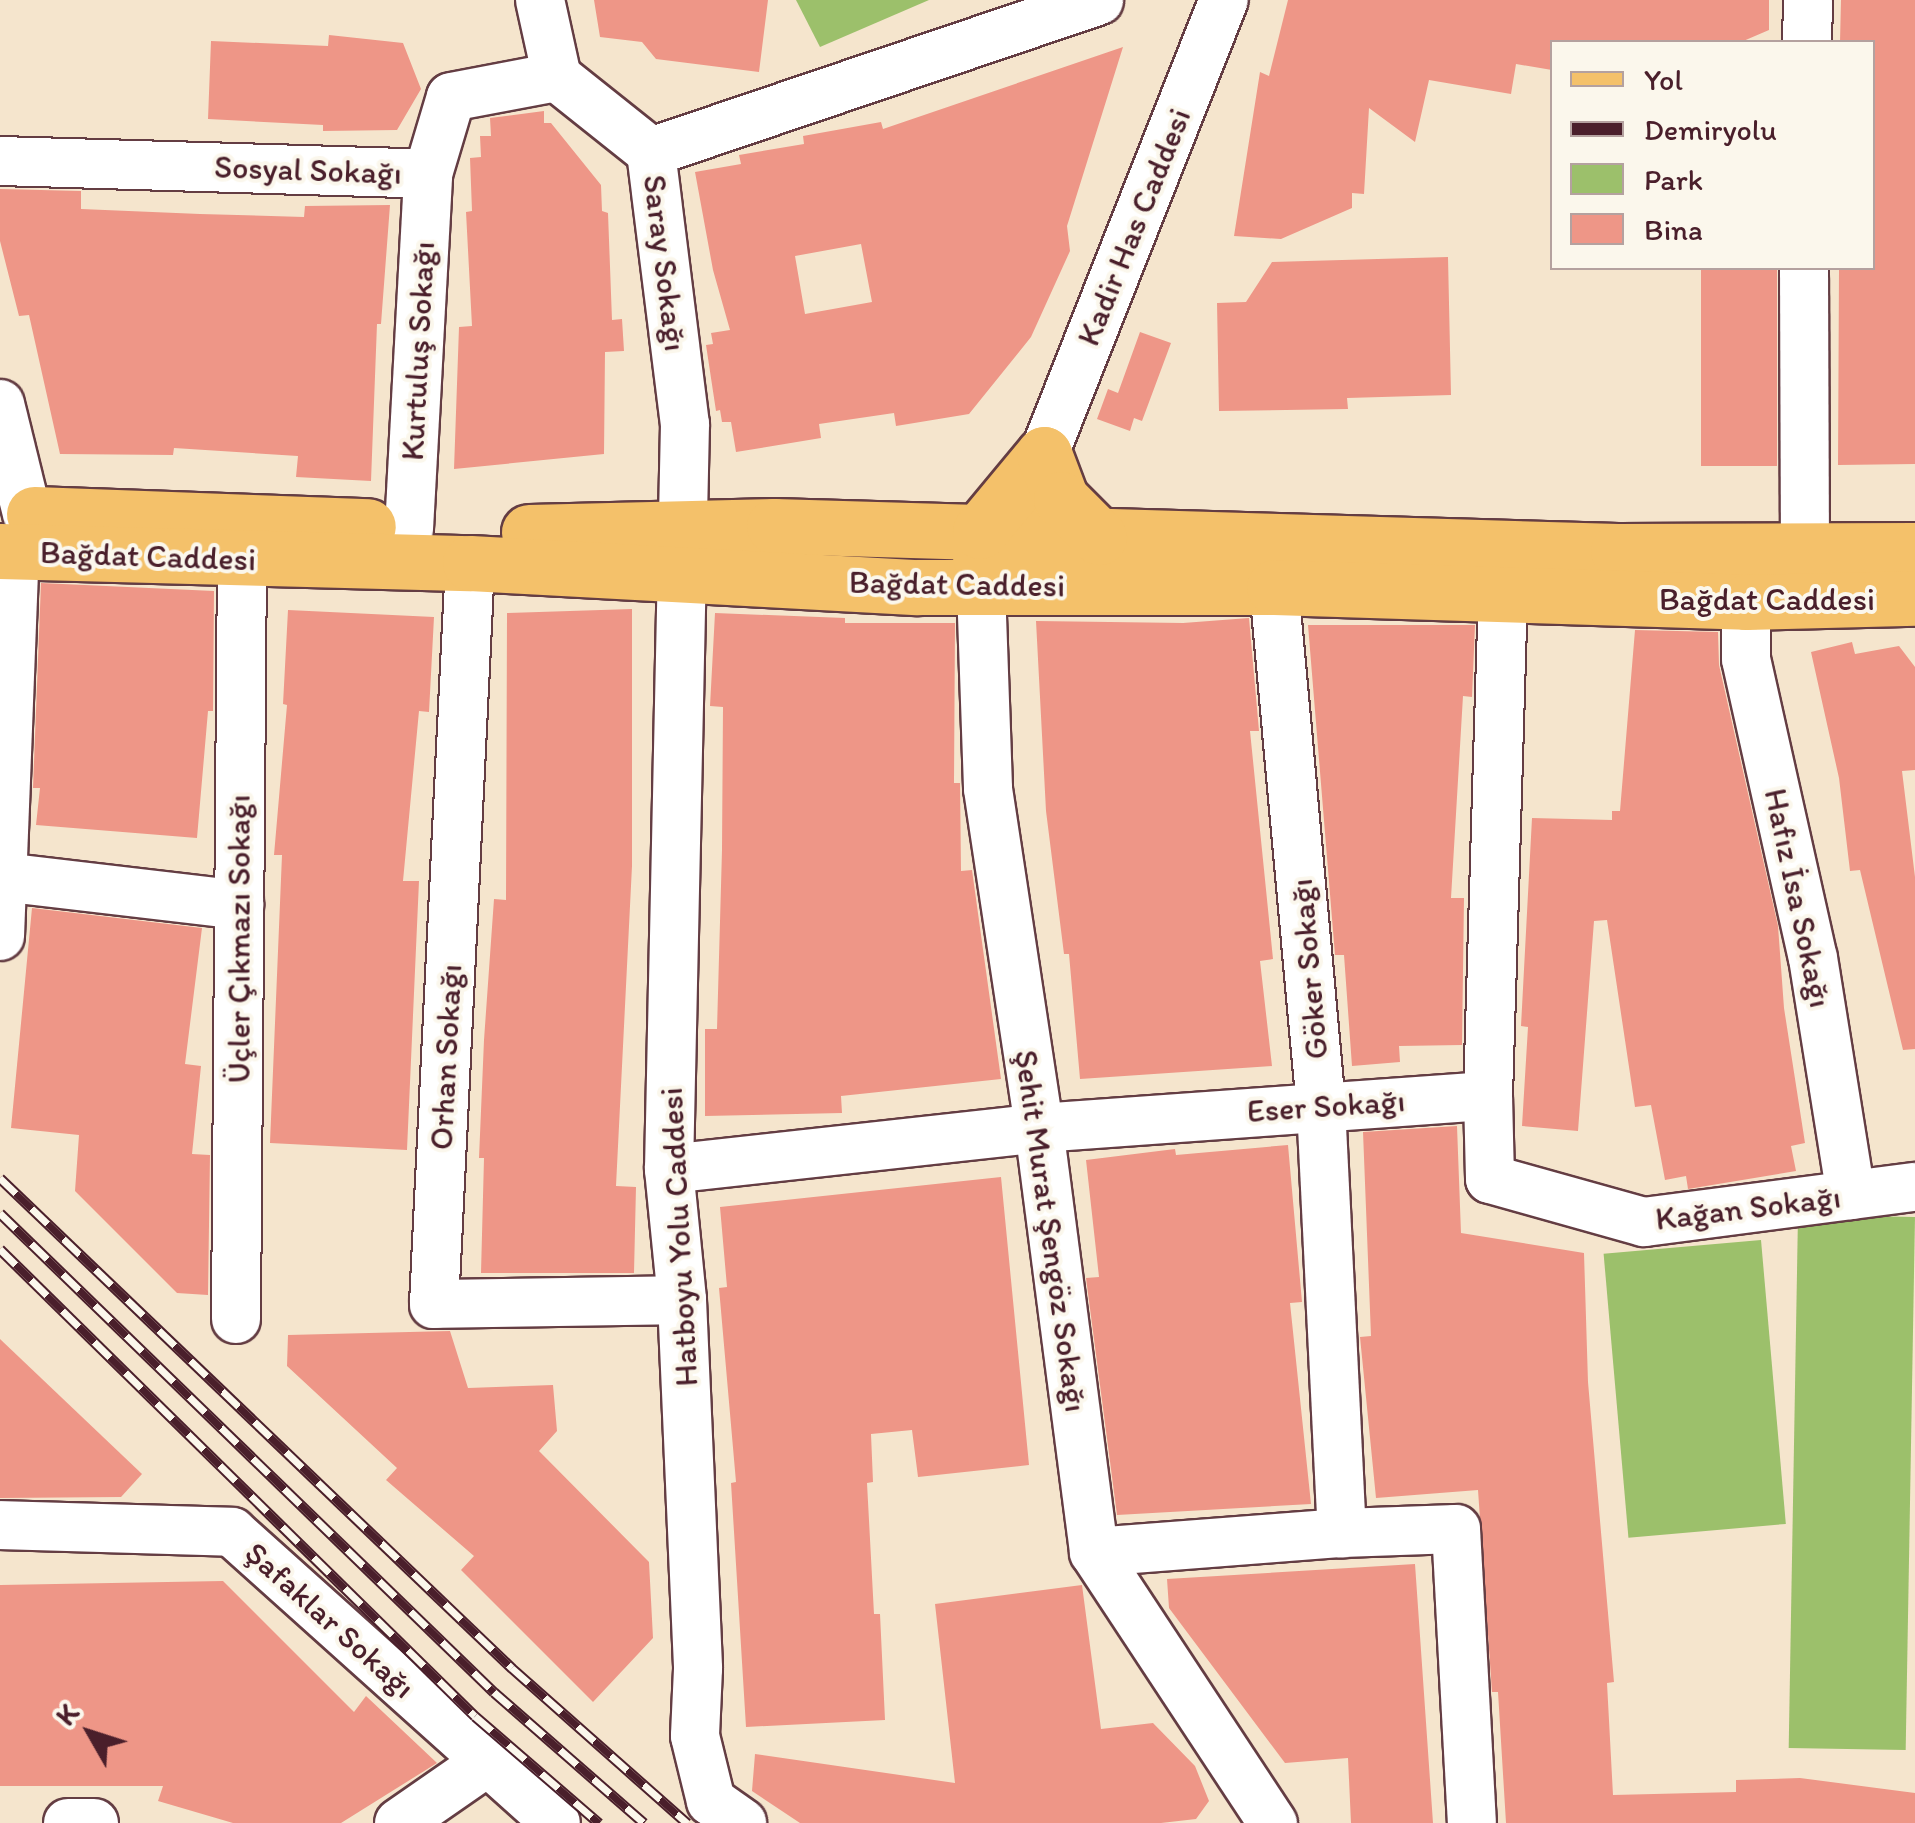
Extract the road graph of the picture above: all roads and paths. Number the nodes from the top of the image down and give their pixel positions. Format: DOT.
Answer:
graph roads {
  1 [pos="540,0"];
  2 [pos="1099,0"];
  3 [pos="1224,0"];
  4 [pos="1808,0"];
  5 [pos="1808,40"];
  6 [pos="558,77"];
  7 [pos="651,152"];
  8 [pos="0,160"];
  9 [pos="428,174"];
  10 [pos="1804,270"];
  11 [pos="0,404"];
  12 [pos="1044,454"];
  13 [pos="409,529"];
  14 [pos="980,531"];
  15 [pos="10,532"];
  16 [pos="1099,537"];
  17 [pos="1805,549"];
  18 [pos="681,550"];
  19 [pos="1915,550"];
  20 [pos="242,560"];
  21 [pos="470,562"];
  22 [pos="980,586"];
  23 [pos="1274,587"];
  24 [pos="1503,598"];
  25 [pos="1915,598"];
  26 [pos="1746,602"];
  27 [pos="2,878"];
  28 [pos="239,904"];
  29 [pos="0,936"];
  30 [pos="1488,1096"];
  31 [pos="1321,1106"];
  32 [pos="1039,1128"];
  33 [pos="669,1170"];
  34 [pos="1915,1187"];
  35 [pos="1851,1195"];
  36 [pos="682,1300"];
  37 [pos="236,1319"];
  38 [pos="0,1525"];
  39 [pos="1342,1532"];
  40 [pos="1094,1552"];
  41 [pos="487,1762"];
  42 [pos="68,1823"];
  43 [pos="94,1823"];
  44 [pos="398,1823"];
  45 [pos="556,1823"];
  46 [pos="742,1823"];
  47 [pos="1273,1823"];
  48 [pos="1472,1823"];
  1 -- 6 [label="street"];
  2 -- 7 [label="street"];
  3 -- 12 [label="street, Kadir Has Caddesi"];
  4 -- 5 [label="street"];
  6 -- 7 [label="street, Saray Sokağı"];
  6 -- 9 [label="street, Sosyal Sokağı"];
  7 -- 18 [label="street, Saray Sokağı"];
  8 -- 9 [label="street, Sosyal Sokağı"];
  9 -- 13 [label="street, Kurtuluş Sokağı"];
  10 -- 17 [label="street"];
  11 -- 15 [label="street"];
  12 -- 14 [label="main road"];
  12 -- 16 [label="main road"];
  13 -- 15 [label="main road, Bağdat Caddesi"];
  13 -- 18 [label="main road, Bağdat Caddesi"];
  14 -- 16 [label="main road, Bağdat Caddesi"];
  14 -- 18 [label="main road, Bağdat Caddesi"];
  14 -- 22 [label="main road"];
  15 -- 20 [label="main road, Bağdat Caddesi"];
  15 -- 27 [label="street"];
  16 -- 17 [label="main road, Bağdat Caddesi"];
  17 -- 19 [label="main road, Bağdat Caddesi"];
  18 -- 21 [label="main road, Bağdat Caddesi"];
  18 -- 22 [label="main road, Bağdat Caddesi"];
  18 -- 33 [label="street, Hatboyu Yolu Caddesi"];
  20 -- 21 [label="main road, Bağdat Caddesi"];
  20 -- 28 [label="street, Üçler Çıkmazı Sokağı"];
  21 -- 36 [label="street, Orhan Sokağı"];
  22 -- 23 [label="main road, Bağdat Caddesi"];
  22 -- 32 [label="street, Şehit Murat Şengöz Sokağı"];
  23 -- 24 [label="main road, Bağdat Caddesi"];
  23 -- 31 [label="street, Göker Sokağı"];
  24 -- 26 [label="main road, Bağdat Caddesi"];
  24 -- 30 [label="street"];
  25 -- 26 [label="main road, Bağdat Caddesi"];
  26 -- 35 [label="street, Hafız İsa Sokağı"];
  27 -- 28 [label="street"];
  27 -- 29 [label="street"];
  28 -- 37 [label="street, Üçler Çıkmazı Sokağı"];
  30 -- 31 [label="street, Eser Sokağı"];
  30 -- 35 [label="street, Kağan Sokağı"];
  31 -- 32 [label="street, Eser Sokağı"];
  31 -- 39 [label="street, Göker Sokağı"];
  32 -- 33 [label="street, Eser Sokağı"];
  32 -- 40 [label="street, Şehit Murat Şengöz Sokağı"];
  33 -- 36 [label="street, Hatboyu Yolu Caddesi"];
  34 -- 35 [label="street, Kağan Sokağı"];
  36 -- 46 [label="street, Hatboyu Yolu Caddesi"];
  38 -- 41 [label="street, Şafaklar Sokağı"];
  39 -- 40 [label="street"];
  39 -- 48 [label="street"];
  40 -- 47 [label="street, Şehit Murat Şengöz Sokağı"];
  41 -- 44 [label="street"];
  41 -- 45 [label="street, Şafaklar Sokağı"];
  42 -- 43 [label="street"];
}
